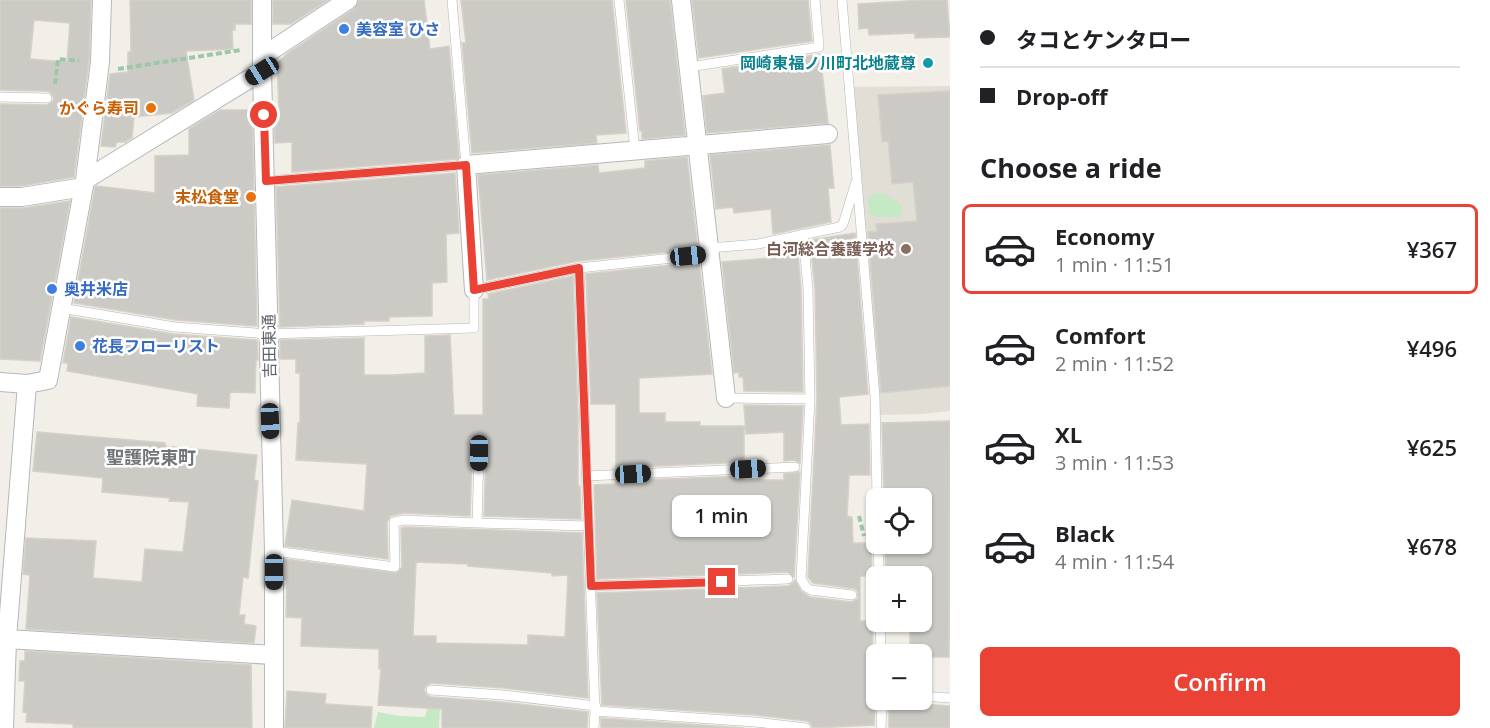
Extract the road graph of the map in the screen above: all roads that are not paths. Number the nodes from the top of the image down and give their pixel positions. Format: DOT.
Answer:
graph roads {
  1 [pos="102,0"];
  2 [pos="262,0"];
  3 [pos="348,0"];
  4 [pos="452,0"];
  5 [pos="619,0"];
  6 [pos="681,0"];
  7 [pos="815,0"];
  8 [pos="842,0"];
  9 [pos="262,58"];
  10 [pos="689,67"];
  11 [pos="0,97"];
  12 [pos="47,98"];
  13 [pos="828,134"];
  14 [pos="698,145"];
  15 [pos="635,150"];
  16 [pos="466,165"];
  17 [pos="857,177"];
  18 [pos="266,181"];
  19 [pos="84,184"];
  20 [pos="0,197"];
  21 [pos="803,234"];
  22 [pos="710,251"];
  23 [pos="579,268"];
  24 [pos="474,290"];
  25 [pos="62,308"];
  26 [pos="268,334"];
  27 [pos="0,382"];
  28 [pos="27,384"];
  29 [pos="726,398"];
  30 [pos="810,399"];
  31 [pos="479,453"];
  32 [pos="795,467"];
  33 [pos="586,476"];
  34 [pos="877,488"];
  35 [pos="477,523"];
  36 [pos="588,526"];
  37 [pos="274,551"];
  38 [pos="788,579"];
  39 [pos="591,586"];
  40 [pos="852,595"];
  41 [pos="7,639"];
  42 [pos="273,655"];
  43 [pos="431,690"];
  44 [pos="932,697"];
  45 [pos="950,698"];
  46 [pos="595,709"];
  47 [pos="882,710"];
  48 [pos="4,728"];
  49 [pos="274,728"];
  50 [pos="594,728"];
  51 [pos="806,728"];
  52 [pos="881,728"];
  1 -- 19 [label="street"];
  2 -- 9 [label="street, 吉田東通"];
  3 -- 9 [label="street"];
  4 -- 16 [label="lane"];
  5 -- 15 [label="lane"];
  6 -- 10 [label="street"];
  7 -- 10 [label="lane"];
  8 -- 17 [label="lane"];
  9 -- 18 [label="street, 吉田東通"];
  9 -- 19 [label="street"];
  10 -- 14 [label="street"];
  11 -- 12 [label="lane"];
  13 -- 14 [label="street"];
  14 -- 15 [label="street"];
  14 -- 22 [label="street"];
  15 -- 16 [label="street"];
  16 -- 18 [label="lane"];
  16 -- 24 [label="street"];
  17 -- 21 [label="lane"];
  17 -- 34 [label="lane"];
  18 -- 26 [label="street, 吉田東通"];
  19 -- 20 [label="street"];
  19 -- 25 [label="street"];
  21 -- 22 [label="lane"];
  21 -- 30 [label="lane"];
  22 -- 23 [label="lane"];
  22 -- 29 [label="street"];
  23 -- 24 [label="lane"];
  23 -- 33 [label="lane"];
  24 -- 26 [label="lane"];
  25 -- 26 [label="lane"];
  25 -- 28 [label="street"];
  26 -- 37 [label="street, 吉田東通"];
  27 -- 28 [label="street"];
  28 -- 41 [label="street"];
  29 -- 30 [label="lane"];
  30 -- 40 [label="lane"];
  31 -- 35 [label="lane"];
  32 -- 33 [label="lane"];
  33 -- 36 [label="lane"];
  35 -- 36 [label="lane"];
  35 -- 37 [label="lane"];
  36 -- 39 [label="lane"];
  37 -- 42 [label="street, 吉田東通"];
  38 -- 39 [label="lane"];
  39 -- 46 [label="lane"];
  41 -- 42 [label="street"];
  41 -- 48 [label="street"];
  42 -- 49 [label="street, 吉田東通"];
  43 -- 46 [label="lane"];
  44 -- 45 [label="lane"];
  46 -- 50 [label="lane"];
  46 -- 51 [label="lane"];
  47 -- 52 [label="lane"];
}
